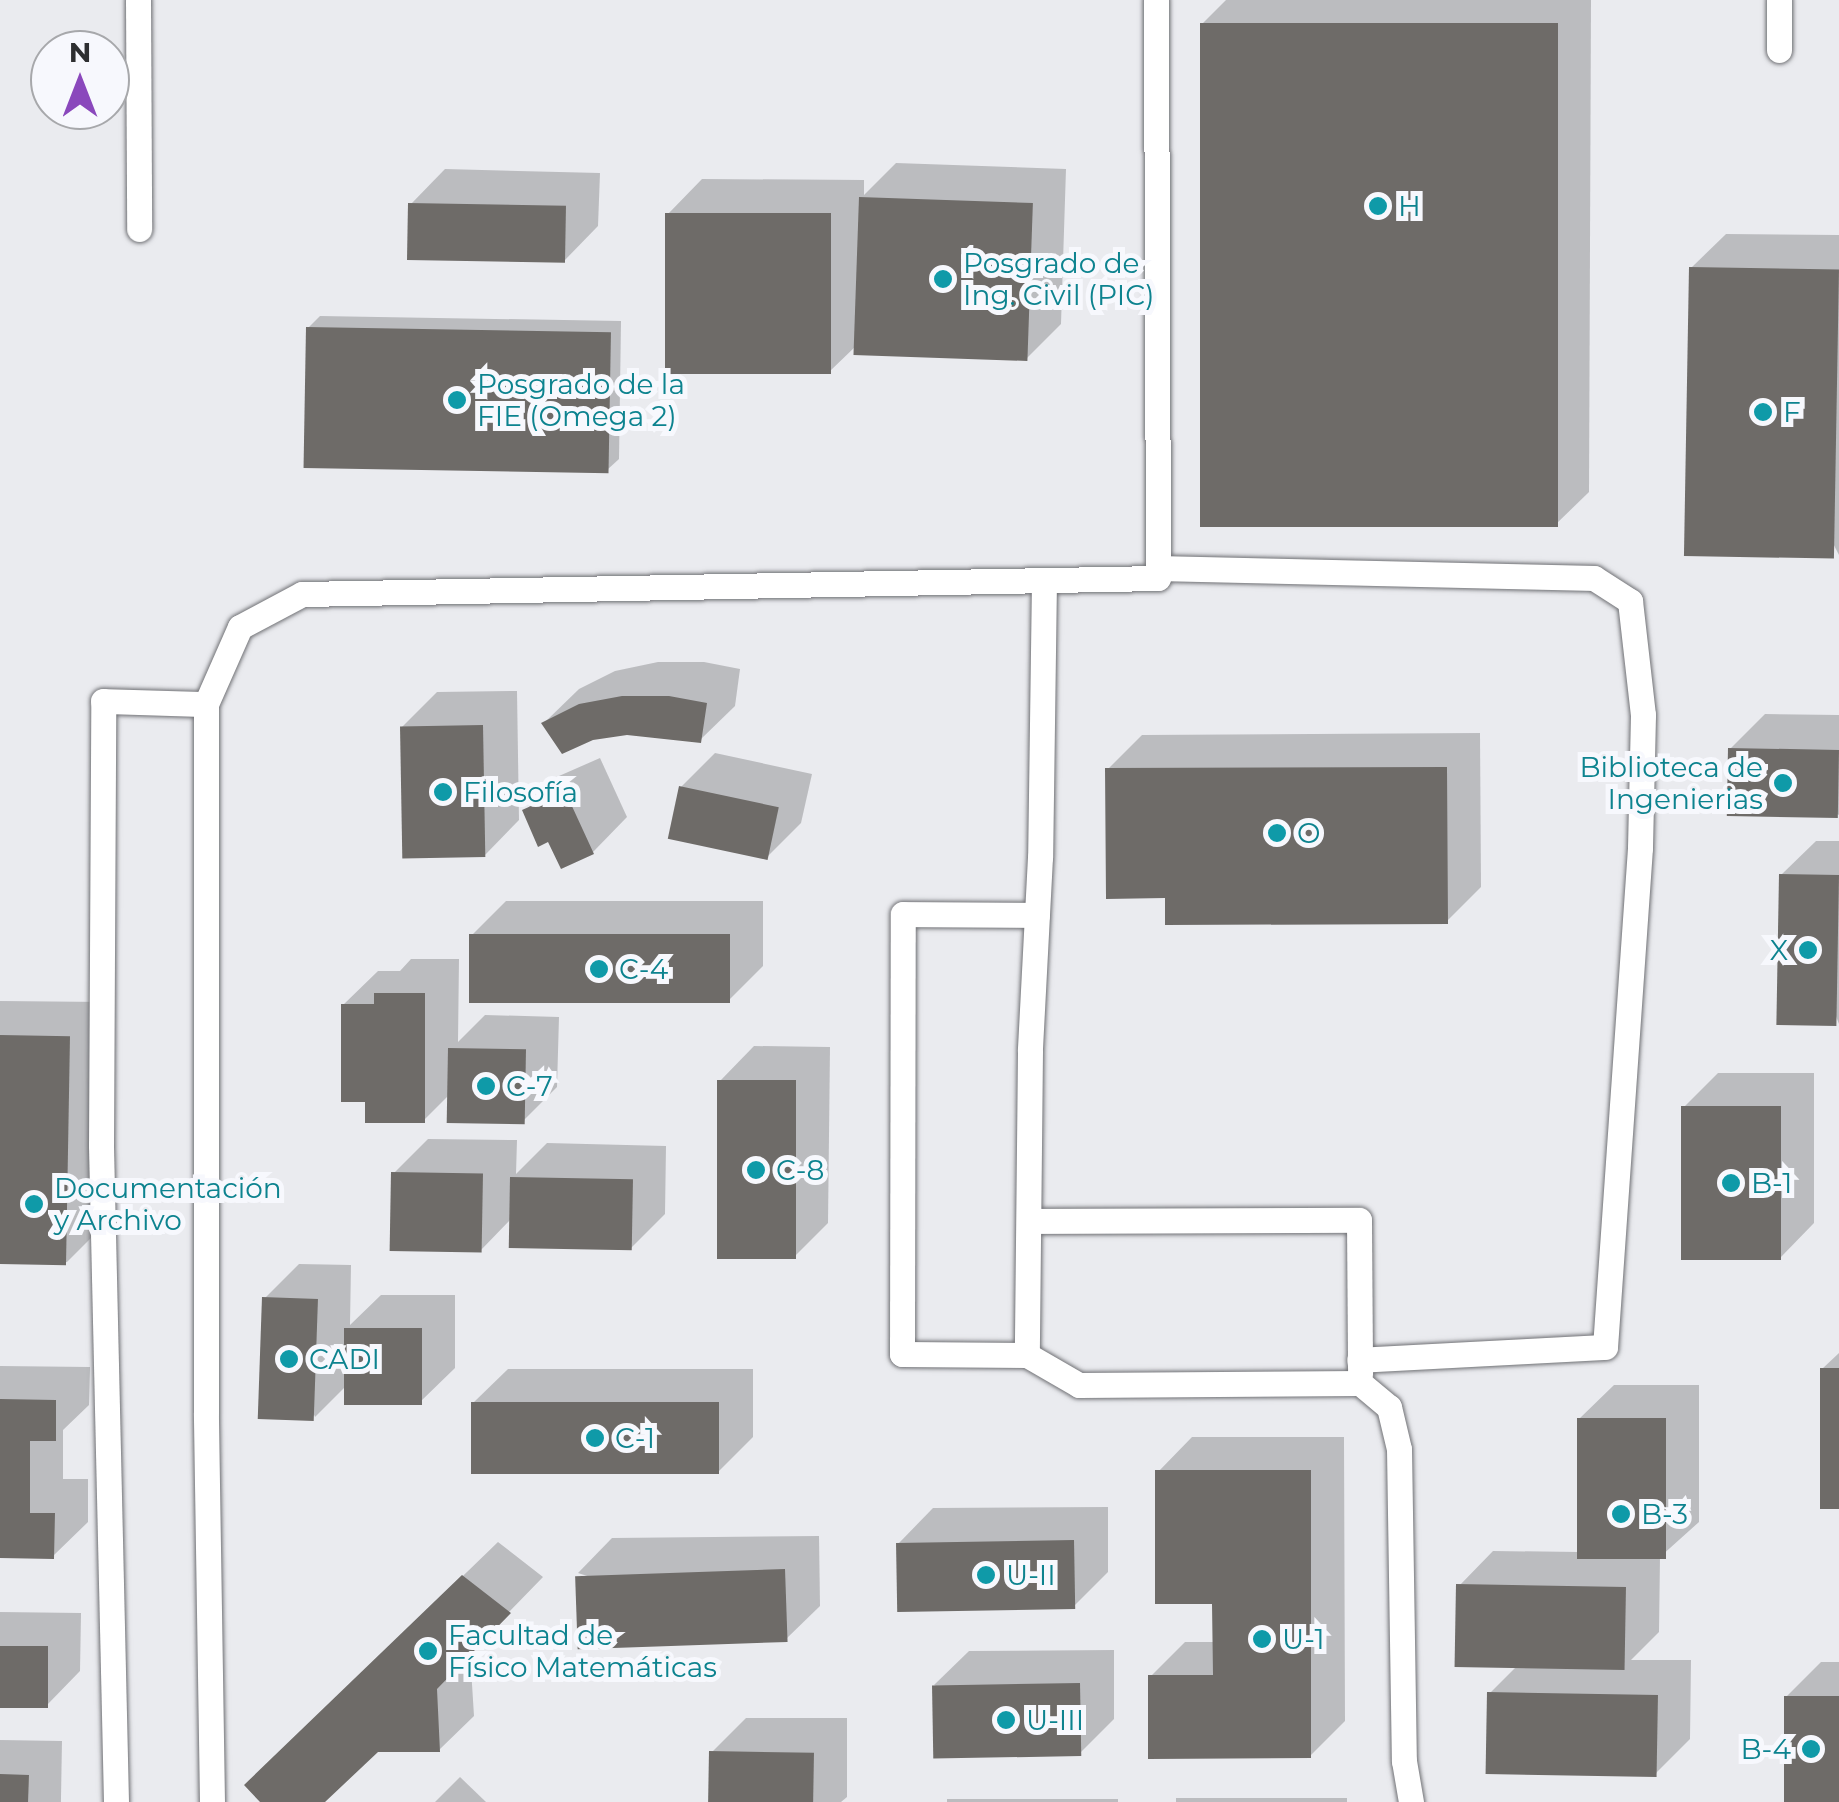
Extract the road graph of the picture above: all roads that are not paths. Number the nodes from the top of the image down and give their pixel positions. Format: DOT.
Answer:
graph roads {
  1 [pos="138,0"];
  2 [pos="1156,0"];
  3 [pos="1779,0"];
  4 [pos="1780,50"];
  5 [pos="139,229"];
  6 [pos="1158,568"];
  7 [pos="1044,580"];
  8 [pos="206,704"];
  9 [pos="1037,915"];
  10 [pos="1029,1221"];
  11 [pos="1028,1354"];
  12 [pos="1360,1372"];
  13 [pos="116,1802"];
  14 [pos="212,1802"];
  15 [pos="1411,1802"];
  1 -- 5 [label="lane"];
  2 -- 6 [label="lane"];
  3 -- 4 [label="lane"];
  6 -- 7 [label="lane"];
  6 -- 12 [label="lane"];
  7 -- 8 [label="lane"];
  7 -- 9 [label="lane"];
  8 -- 13 [label="lane"];
  8 -- 14 [label="lane"];
  9 -- 10 [label="lane"];
  9 -- 11 [label="lane"];
  10 -- 11 [label="lane"];
  10 -- 12 [label="lane"];
  11 -- 12 [label="lane"];
  12 -- 15 [label="lane"];
}
